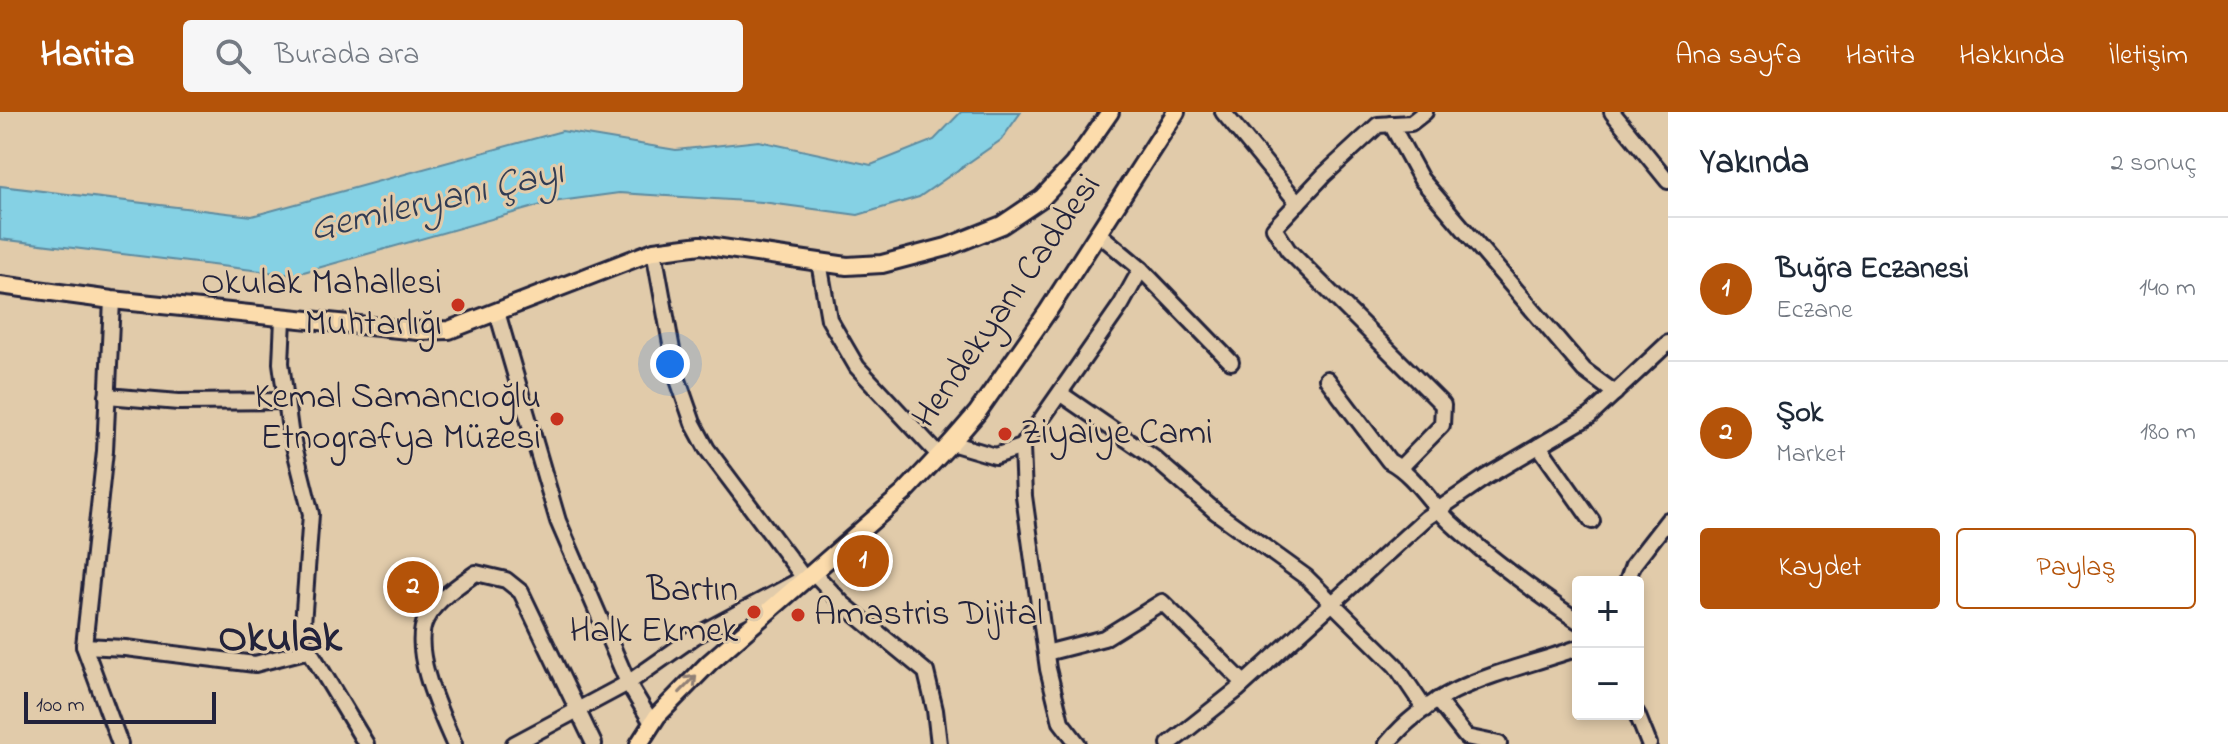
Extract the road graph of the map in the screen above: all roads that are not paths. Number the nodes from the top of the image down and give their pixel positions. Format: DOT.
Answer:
graph roads {
  1 [pos="1110,112"];
  2 [pos="1176,112"];
  3 [pos="1223,112"];
  4 [pos="1425,112"];
  5 [pos="1612,112"];
  6 [pos="1391,124"];
  7 [pos="1668,181"];
  8 [pos="1298,203"];
  9 [pos="1098,233"];
  10 [pos="654,251"];
  11 [pos="819,262"];
  12 [pos="1141,269"];
  13 [pos="0,285"];
  14 [pos="112,300"];
  15 [pos="497,312"];
  16 [pos="283,319"];
  17 [pos="1668,343"];
  18 [pos="1231,362"];
  19 [pos="1327,379"];
  20 [pos="1615,393"];
  21 [pos="1061,394"];
  22 [pos="107,396"];
  23 [pos="286,401"];
  24 [pos="1539,446"];
  25 [pos="1022,447"];
  26 [pos="945,449"];
  27 [pos="1401,467"];
  28 [pos="1438,510"];
  29 [pos="1668,520"];
  30 [pos="1592,521"];
  31 [pos="1662,541"];
  32 [pos="808,575"];
  33 [pos="1629,576"];
  34 [pos="1333,602"];
  35 [pos="1572,617"];
  36 [pos="84,646"];
  37 [pos="309,650"];
  38 [pos="1572,650"];
  39 [pos="1046,653"];
  40 [pos="628,683"];
  41 [pos="1244,683"];
  42 [pos="1431,704"];
  43 [pos="578,710"];
  44 [pos="1639,720"];
  45 [pos="652,723"];
  46 [pos="120,744"];
  47 [pos="366,744"];
  48 [pos="454,744"];
  49 [pos="514,744"];
  50 [pos="594,744"];
  51 [pos="639,744"];
  52 [pos="939,744"];
  53 [pos="1078,744"];
  54 [pos="1169,744"];
  55 [pos="1387,744"];
  56 [pos="1499,744"];
  57 [pos="1649,744"];
  1 -- 11 [label="main road"];
  2 -- 9 [label="main road, Hendekyanı Caddesi"];
  3 -- 8 [label="street"];
  4 -- 6 [label="street"];
  5 -- 7 [label="street"];
  6 -- 8 [label="street"];
  6 -- 20 [label="street"];
  8 -- 27 [label="street"];
  9 -- 12 [label="street"];
  9 -- 26 [label="main road, Hendekyanı Caddesi"];
  10 -- 11 [label="main road"];
  10 -- 15 [label="main road"];
  10 -- 32 [label="street"];
  11 -- 26 [label="street"];
  12 -- 18 [label="street"];
  12 -- 21 [label="street"];
  13 -- 14 [label="main road"];
  14 -- 16 [label="main road"];
  14 -- 22 [label="street"];
  15 -- 16 [label="main road"];
  15 -- 40 [label="street"];
  16 -- 23 [label="street"];
  17 -- 20 [label="street"];
  19 -- 27 [label="street"];
  20 -- 24 [label="street"];
  21 -- 25 [label="street"];
  21 -- 34 [label="street"];
  22 -- 23 [label="street"];
  22 -- 36 [label="street"];
  23 -- 37 [label="street"];
  24 -- 28 [label="street"];
  24 -- 30 [label="street"];
  25 -- 26 [label="street"];
  25 -- 39 [label="street"];
  26 -- 32 [label="main road, Hendekyanı Caddesi"];
  27 -- 28 [label="street"];
  28 -- 34 [label="street"];
  28 -- 35 [label="street"];
  29 -- 31 [label="street"];
  31 -- 33 [label="street"];
  32 -- 40 [label="street"];
  45 -- 32 [label="main road, Hendekyanı Caddesi, one-way"];
  32 -- 52 [label="street"];
  34 -- 41 [label="street"];
  34 -- 42 [label="street"];
  36 -- 37 [label="street"];
  36 -- 46 [label="street"];
  37 -- 47 [label="street"];
  38 -- 42 [label="street"];
  39 -- 41 [label="street"];
  39 -- 53 [label="street"];
  40 -- 43 [label="street"];
  40 -- 45 [label="street"];
  41 -- 54 [label="street"];
  42 -- 55 [label="street"];
  42 -- 56 [label="street"];
  43 -- 48 [label="street"];
  43 -- 49 [label="street"];
  43 -- 50 [label="street"];
  44 -- 57 [label="street"];
  45 -- 51 [label="main road, Hendekyanı Caddesi"];
}
